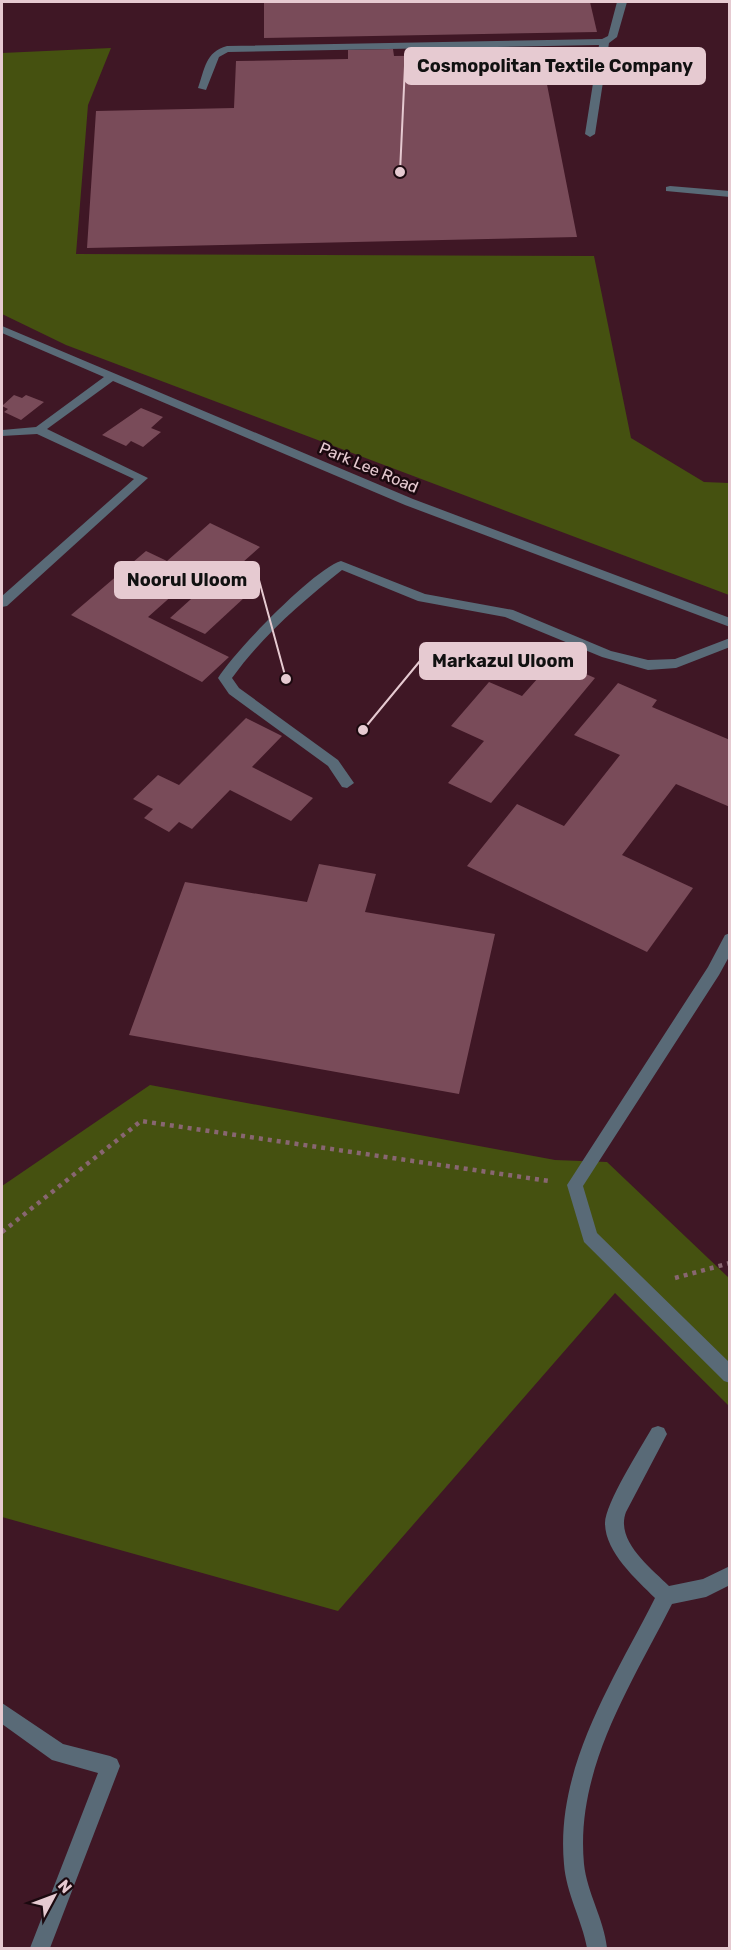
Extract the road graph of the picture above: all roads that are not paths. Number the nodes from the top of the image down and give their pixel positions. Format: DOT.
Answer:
graph roads {
  1 [pos="622,2"];
  2 [pos="604,42"];
  3 [pos="203,88"];
  4 [pos="590,134"];
  5 [pos="670,189"];
  6 [pos="729,194"];
  7 [pos="2,329"];
  8 [pos="111,377"];
  9 [pos="39,430"];
  10 [pos="2,433"];
  11 [pos="2,603"];
  12 [pos="729,623"];
  13 [pos="729,642"];
  14 [pos="347,783"];
  15 [pos="729,939"];
  16 [pos="729,1374"];
  17 [pos="658,1434"];
  18 [pos="729,1575"];
  19 [pos="666,1596"];
  20 [pos="2,1713"];
  21 [pos="40,1948"];
  22 [pos="597,1948"];
  1 -- 2 [label="street"];
  2 -- 3 [label="street"];
  2 -- 4 [label="street"];
  5 -- 6 [label="street"];
  7 -- 8 [label="street, Park Lee Road"];
  8 -- 9 [label="street"];
  8 -- 12 [label="street, Park Lee Road"];
  9 -- 10 [label="street"];
  9 -- 11 [label="street"];
  13 -- 14 [label="street"];
  15 -- 16 [label="street"];
  17 -- 19 [label="street"];
  18 -- 19 [label="street"];
  19 -- 22 [label="street"];
  20 -- 21 [label="street"];
}
